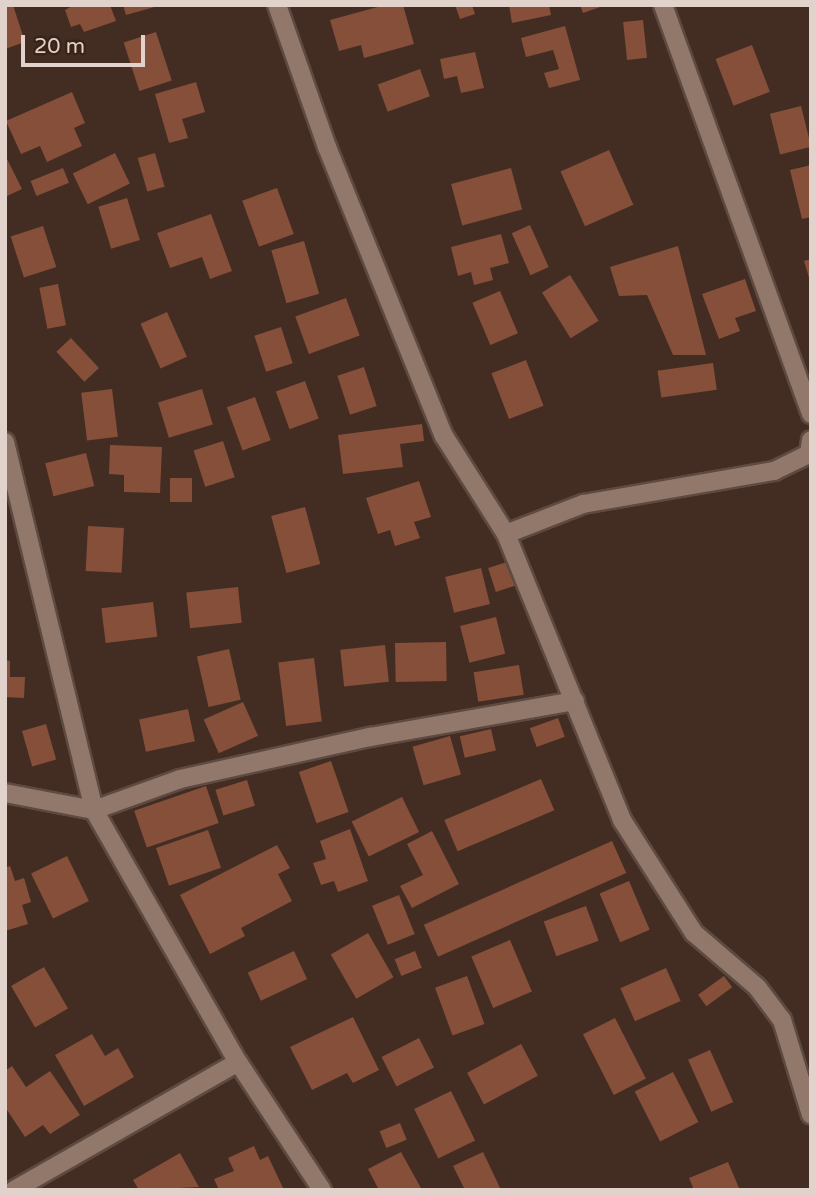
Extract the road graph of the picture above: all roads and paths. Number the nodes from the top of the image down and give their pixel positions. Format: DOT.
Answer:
graph roads {
  1 [pos="277,5"];
  2 [pos="663,5"];
  3 [pos="811,414"];
  4 [pos="811,440"];
  5 [pos="5,442"];
  6 [pos="506,534"];
  7 [pos="575,701"];
  8 [pos="5,793"];
  9 [pos="94,810"];
  10 [pos="238,1062"];
  11 [pos="811,1115"];
  12 [pos="14,1190"];
  13 [pos="323,1190"];
  1 -- 6 [label="street"];
  2 -- 3 [label="street"];
  4 -- 6 [label="street"];
  5 -- 9 [label="street"];
  6 -- 7 [label="street"];
  7 -- 9 [label="street"];
  7 -- 11 [label="street"];
  8 -- 9 [label="street"];
  9 -- 10 [label="street"];
  10 -- 12 [label="street"];
  10 -- 13 [label="street"];
}
